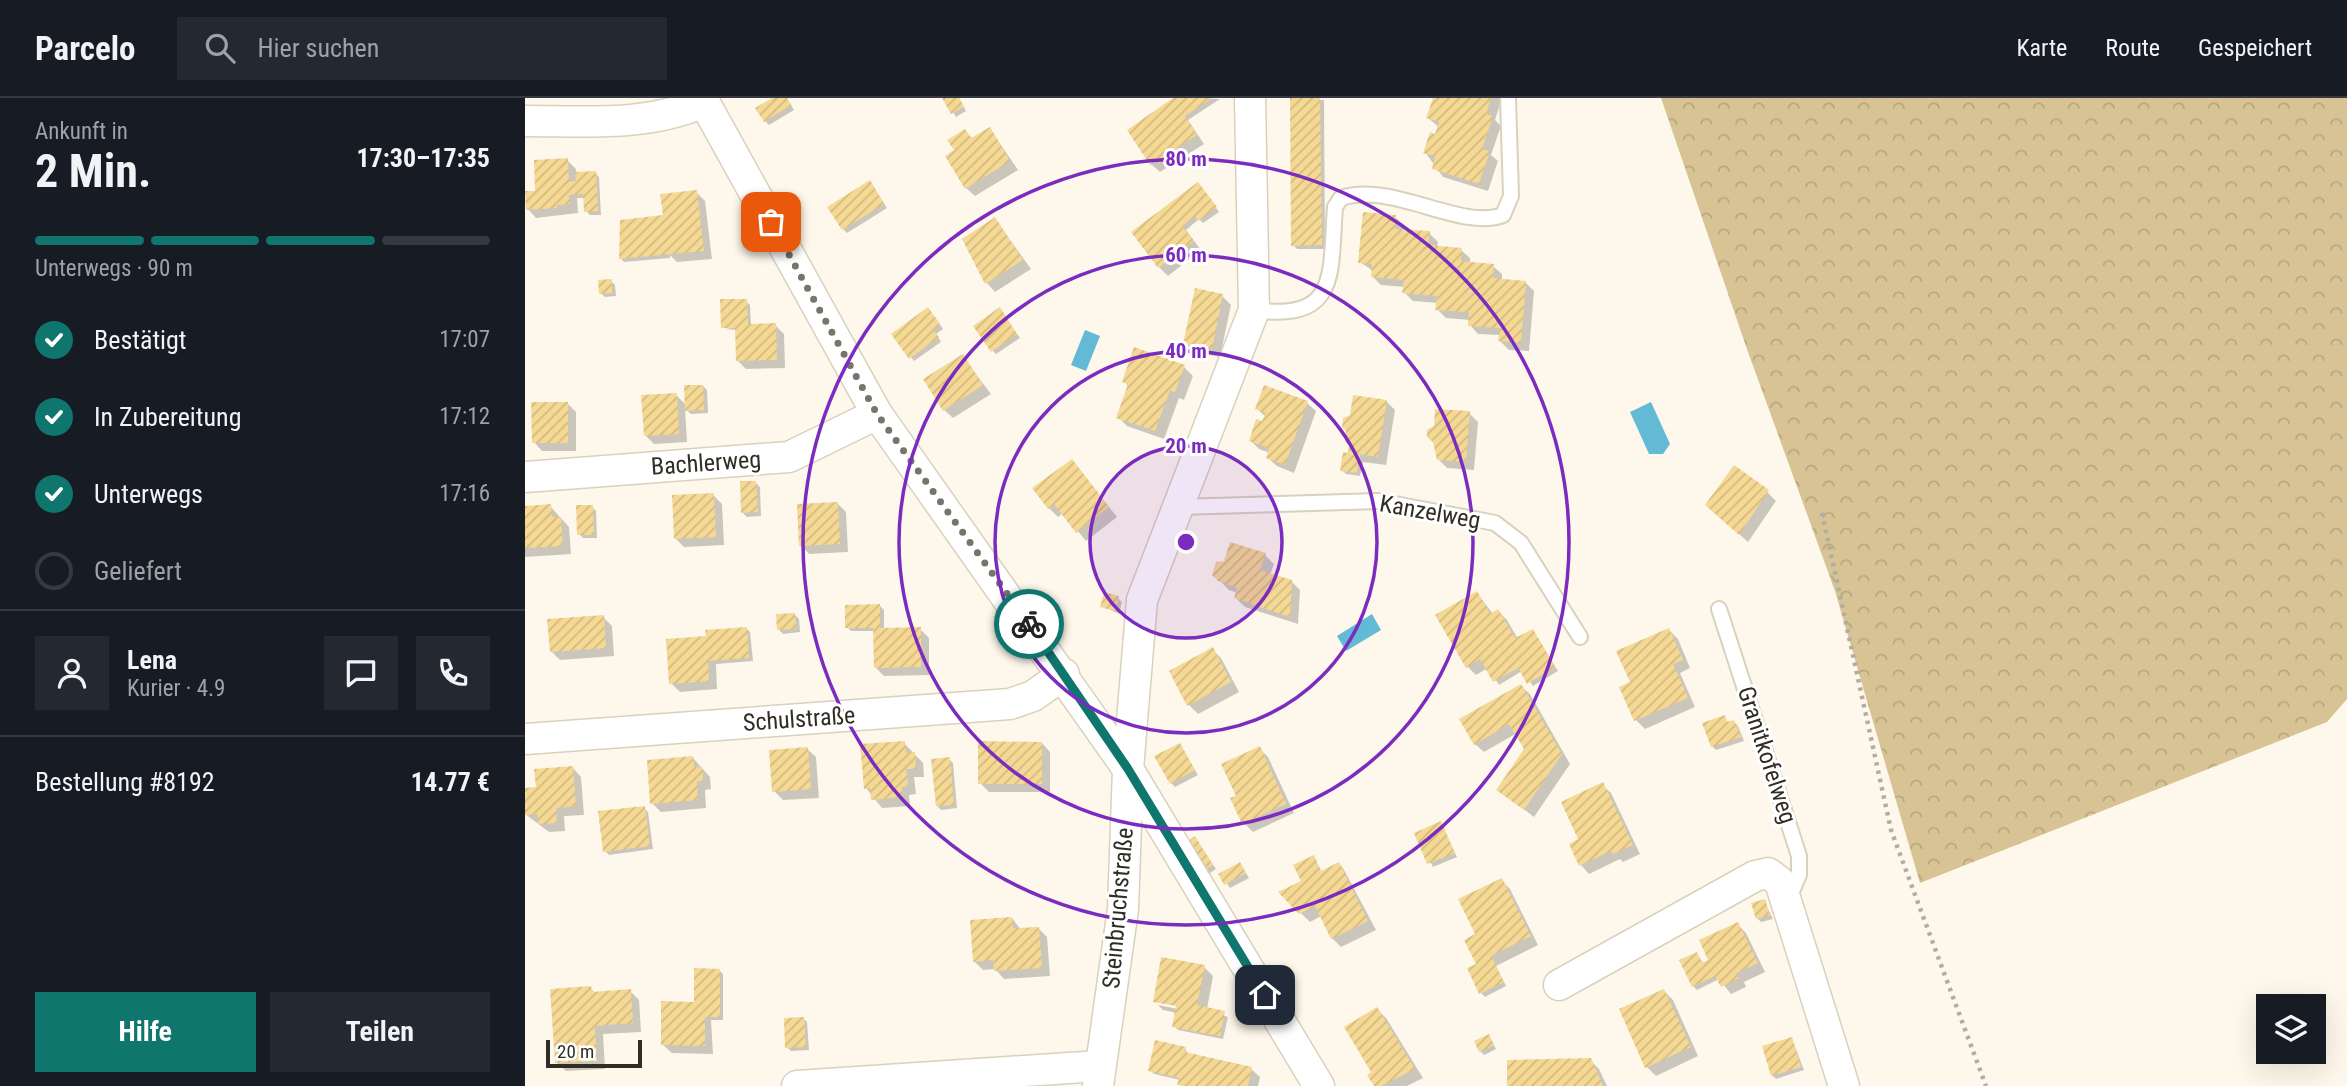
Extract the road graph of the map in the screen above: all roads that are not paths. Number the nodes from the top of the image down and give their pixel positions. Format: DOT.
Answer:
graph roads {
  1 [pos="1250,98"];
  2 [pos="1508,98"];
  3 [pos="703,100"];
  4 [pos="525,121"];
  5 [pos="1254,310"];
  6 [pos="877,414"];
  7 [pos="525,477"];
  8 [pos="1179,507"];
  9 [pos="1719,608"];
  10 [pos="1580,637"];
  11 [pos="1064,674"];
  12 [pos="525,739"];
  13 [pos="1128,769"];
  14 [pos="1787,902"];
  15 [pos="1559,985"];
  16 [pos="1098,1076"];
  17 [pos="797,1086"];
  18 [pos="1319,1086"];
  19 [pos="1844,1086"];
  1 -- 5 [label="street"];
  2 -- 5 [label="lane"];
  3 -- 4 [label="street"];
  3 -- 6 [label="street"];
  5 -- 8 [label="street"];
  6 -- 7 [label="street, Bachlerweg"];
  6 -- 11 [label="street"];
  8 -- 10 [label="lane, Kanzelweg"];
  8 -- 13 [label="street"];
  9 -- 14 [label="lane, Granitkofelweg"];
  11 -- 12 [label="street, Schulstraße"];
  11 -- 13 [label="street"];
  13 -- 16 [label="street, Steinbruchstraße"];
  13 -- 18 [label="street"];
  14 -- 15 [label="street"];
  14 -- 19 [label="street"];
  16 -- 17 [label="street"];
}
